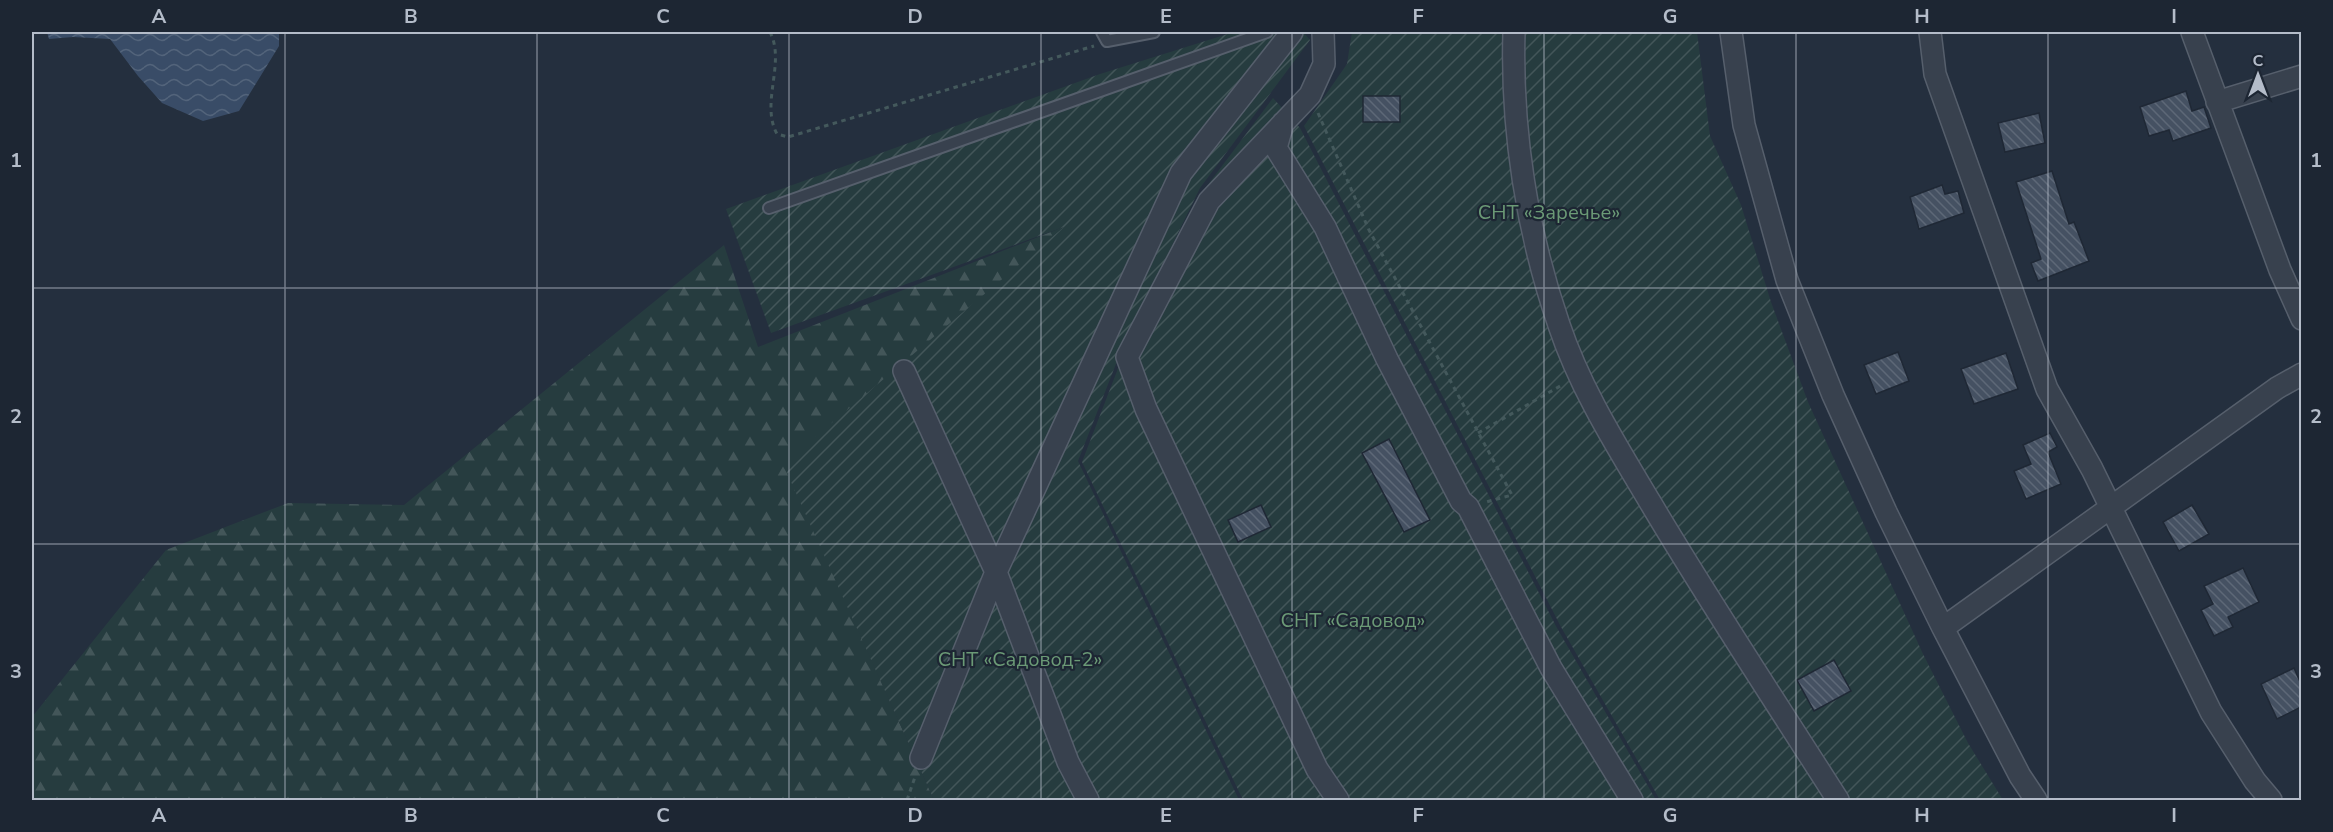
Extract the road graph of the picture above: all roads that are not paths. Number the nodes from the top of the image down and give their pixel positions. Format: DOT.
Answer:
graph roads {
  1 [pos="1154,32"];
  2 [pos="1267,32"];
  3 [pos="1292,32"];
  4 [pos="1323,32"];
  5 [pos="1514,32"];
  6 [pos="1731,32"];
  7 [pos="1930,32"];
  8 [pos="2192,32"];
  9 [pos="1105,37"];
  10 [pos="2301,76"];
  11 [pos="2217,102"];
  12 [pos="1284,120"];
  13 [pos="769,208"];
  14 [pos="2301,319"];
  15 [pos="903,371"];
  16 [pos="2301,374"];
  17 [pos="2111,508"];
  18 [pos="996,572"];
  19 [pos="1943,628"];
  20 [pos="921,758"];
  21 [pos="1088,801"];
  22 [pos="1338,801"];
  23 [pos="1632,801"];
  24 [pos="1838,801"];
  25 [pos="2036,801"];
  26 [pos="2271,801"];
  1 -- 9 [label="lane"];
  2 -- 13 [label="lane"];
  3 -- 18 [label="street"];
  4 -- 12 [label="street"];
  5 -- 24 [label="street"];
  6 -- 19 [label="street"];
  7 -- 17 [label="street"];
  8 -- 11 [label="street"];
  10 -- 11 [label="street"];
  11 -- 14 [label="street"];
  12 -- 22 [label="street"];
  12 -- 23 [label="street"];
  15 -- 18 [label="street"];
  16 -- 17 [label="street"];
  17 -- 19 [label="street"];
  17 -- 26 [label="street"];
  18 -- 20 [label="street"];
  18 -- 21 [label="street"];
  19 -- 25 [label="street"];
}
